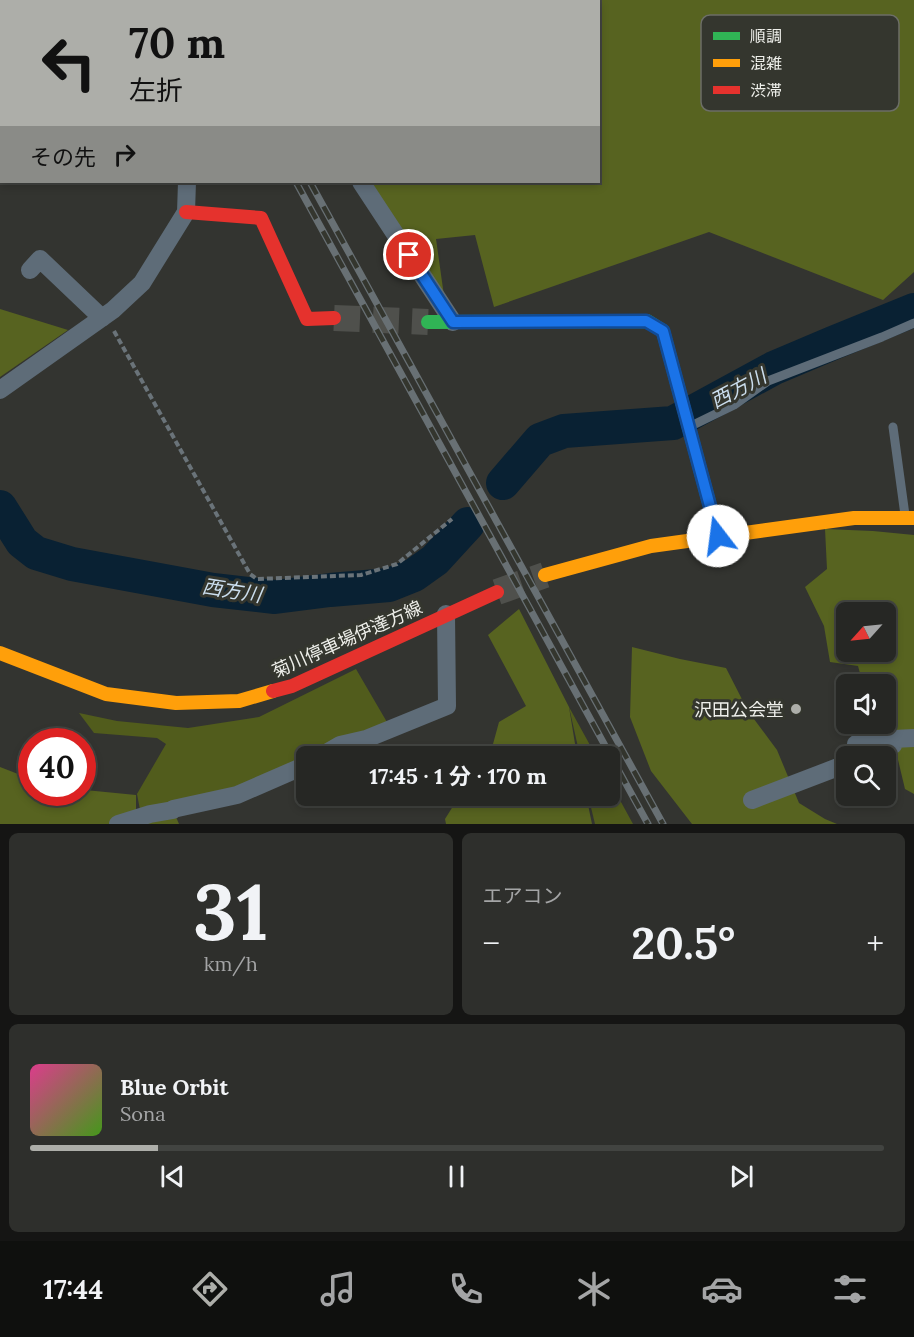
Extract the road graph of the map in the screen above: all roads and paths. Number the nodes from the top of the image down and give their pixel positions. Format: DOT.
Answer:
graph roads {
  1 [pos="188,183"];
  2 [pos="362,183"];
  3 [pos="186,212"];
  4 [pos="30,270"];
  5 [pos="104,317"];
  6 [pos="334,318"];
  7 [pos="428,322"];
  8 [pos="453,322"];
  9 [pos="914,323"];
  10 [pos="0,390"];
  11 [pos="689,426"];
  12 [pos="893,426"];
  13 [pos="910,518"];
  14 [pos="452,519"];
  15 [pos="718,536"];
  16 [pos="545,575"];
  17 [pos="497,592"];
  18 [pos="446,614"];
  19 [pos="0,653"];
  20 [pos="914,738"];
  21 [pos="337,746"];
  22 [pos="896,746"];
  23 [pos="836,768"];
  24 [pos="296,769"];
  25 [pos="752,800"];
  26 [pos="118,824"];
  1 -- 3 [label="street"];
  2 -- 8 [label="street"];
  3 -- 5 [label="street"];
  3 -- 6 [label="main road"];
  4 -- 5 [label="street"];
  5 -- 10 [label="street"];
  5 -- 14 [label="path"];
  7 -- 8 [label="main road"];
  8 -- 11 [label="main road"];
  9 -- 11 [label="lane"];
  11 -- 15 [label="main road"];
  12 -- 13 [label="lane"];
  13 -- 15 [label="main road"];
  15 -- 16 [label="main road"];
  17 -- 18 [label="main road, 菊川停車場伊達方線"];
  18 -- 19 [label="main road, 菊川停車場伊達方線"];
  18 -- 21 [label="street"];
  20 -- 22 [label="street"];
  23 -- 25 [label="street"];
  24 -- 26 [label="street"];
}
